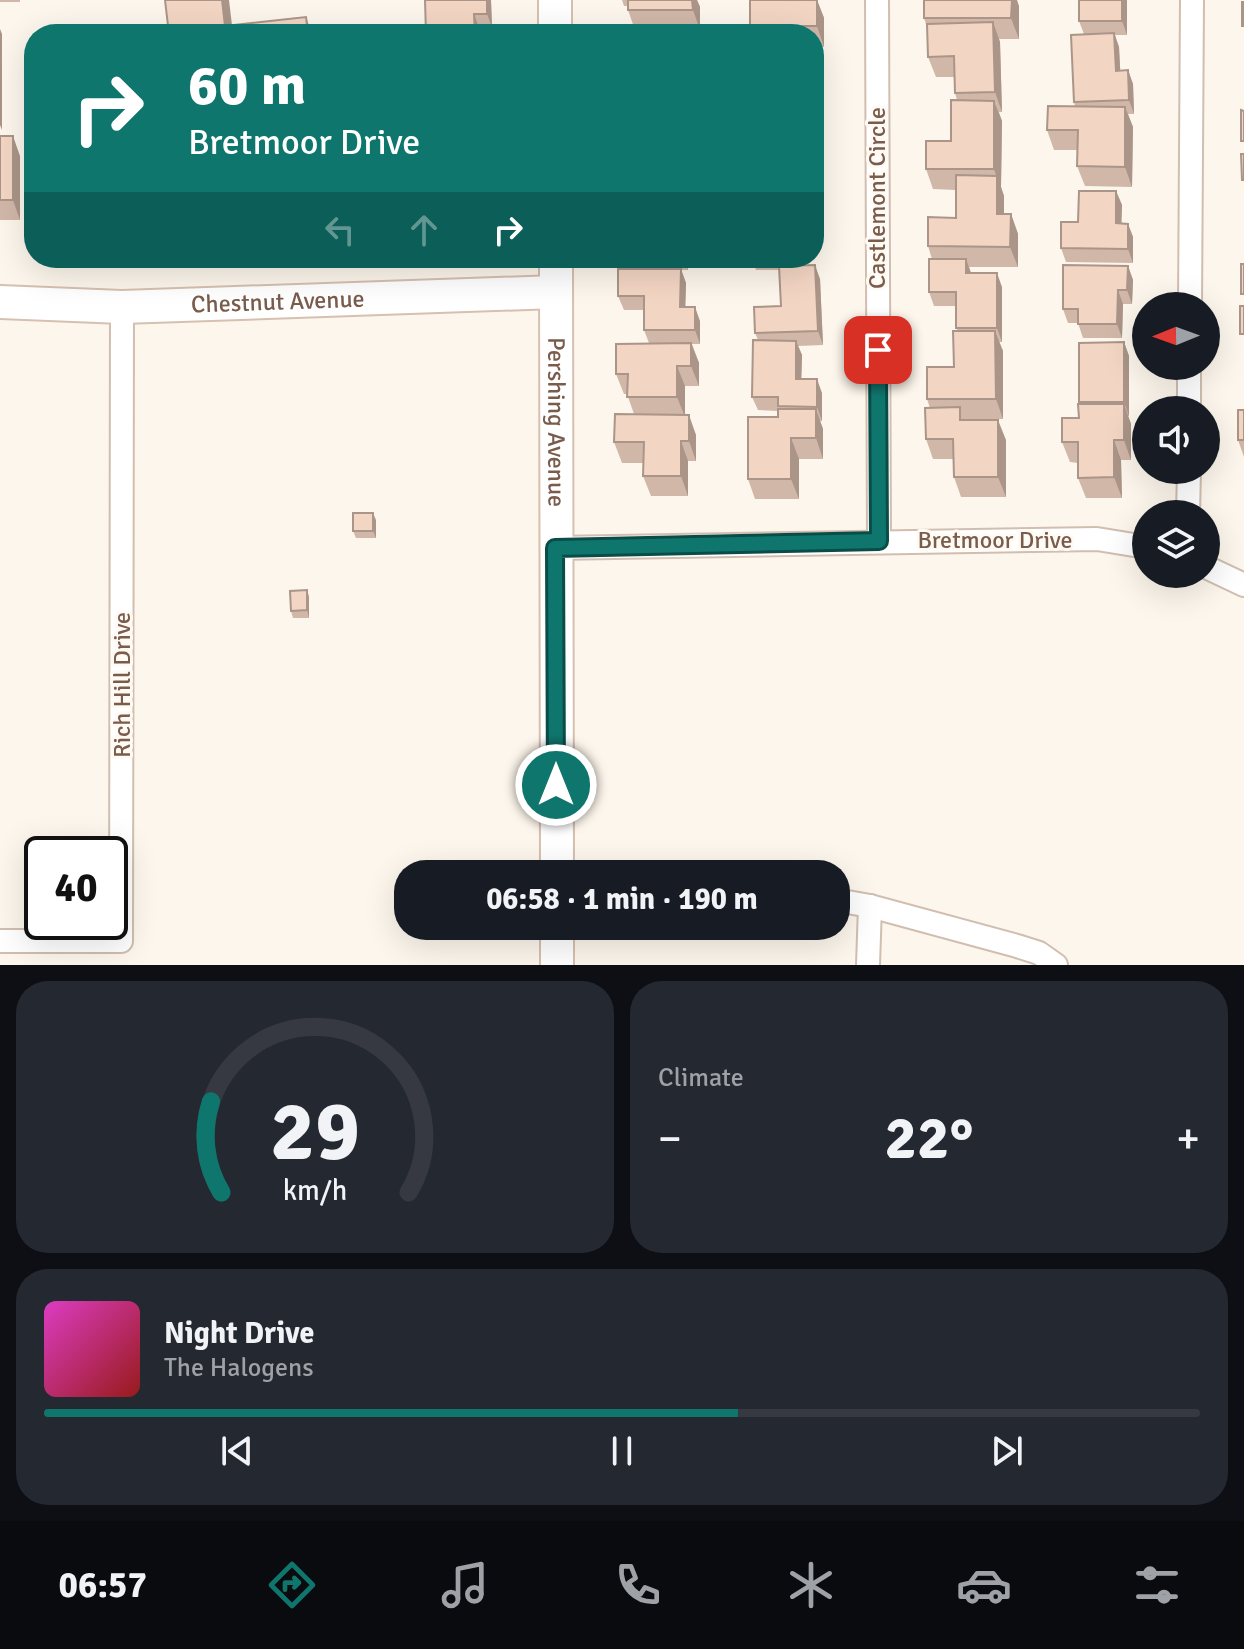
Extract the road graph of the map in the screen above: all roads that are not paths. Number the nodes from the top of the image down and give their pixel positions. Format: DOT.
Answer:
graph roads {
  1 [pos="555,0"];
  2 [pos="877,0"];
  3 [pos="1192,0"];
  4 [pos="555,24"];
  5 [pos="556,268"];
  6 [pos="556,292"];
  7 [pos="1190,292"];
  8 [pos="0,302"];
  9 [pos="122,307"];
  10 [pos="879,541"];
  11 [pos="1132,545"];
  12 [pos="555,548"];
  13 [pos="1220,574"];
  14 [pos="1244,585"];
  15 [pos="557,860"];
  16 [pos="850,902"];
  17 [pos="870,906"];
  18 [pos="557,940"];
  19 [pos="0,941"];
  20 [pos="557,965"];
  21 [pos="868,965"];
  22 [pos="1056,965"];
  1 -- 4 [label="street"];
  2 -- 10 [label="street, Castlemont Circle"];
  3 -- 7 [label="street"];
  5 -- 6 [label="street, Pershing Avenue"];
  6 -- 9 [label="street, Chestnut Avenue"];
  6 -- 12 [label="street, Pershing Avenue"];
  8 -- 9 [label="street, Chestnut Avenue"];
  9 -- 19 [label="street, Rich Hill Drive"];
  10 -- 11 [label="street, Bretmoor Drive"];
  10 -- 12 [label="street, Bretmoor Drive"];
  12 -- 15 [label="street, Pershing Avenue"];
  13 -- 14 [label="street"];
  16 -- 17 [label="street"];
  17 -- 21 [label="street"];
  17 -- 22 [label="street"];
  18 -- 20 [label="street"];
}
